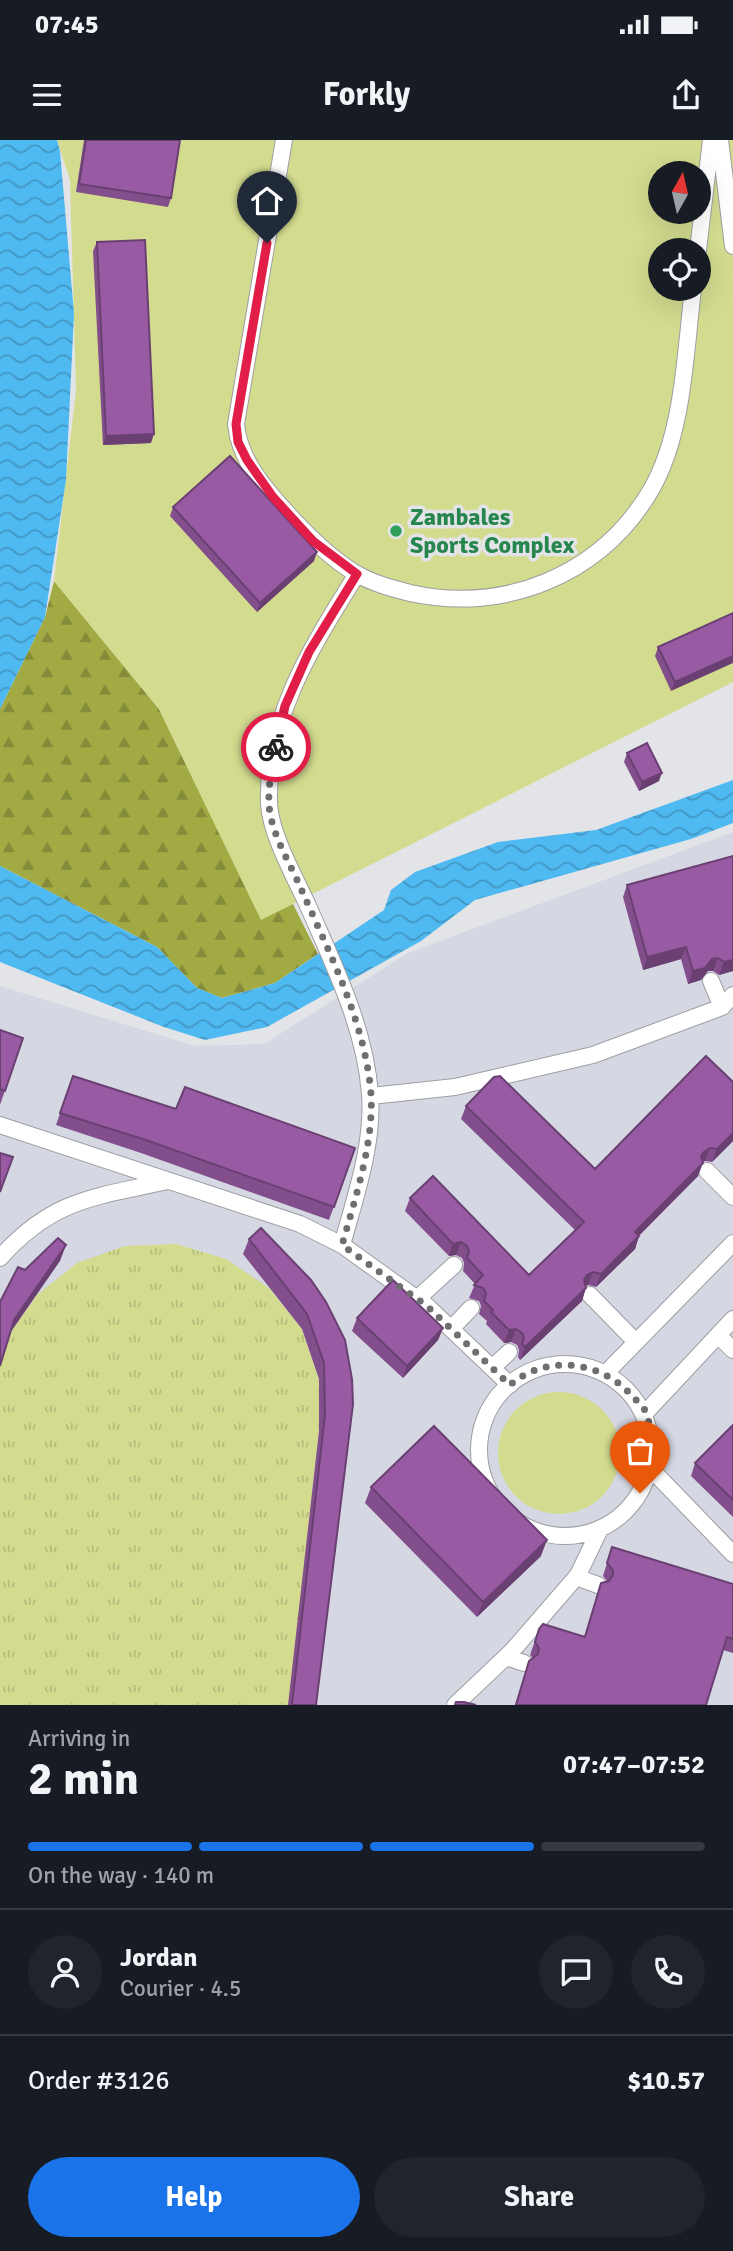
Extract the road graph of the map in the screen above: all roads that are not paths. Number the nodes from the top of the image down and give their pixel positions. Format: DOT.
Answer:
graph roads {
  1 [pos="284,140"];
  2 [pos="711,140"];
  3 [pos="720,140"];
  4 [pos="699,238"];
  5 [pos="733,246"];
  6 [pos="691,301"];
  7 [pos="357,574"];
  8 [pos="711,981"];
  9 [pos="728,1001"];
  10 [pos="371,1096"];
  11 [pos="0,1125"];
  12 [pos="707,1171"];
  13 [pos="170,1180"];
  14 [pos="733,1197"];
  15 [pos="733,1243"];
  16 [pos="342,1245"];
  17 [pos="0,1258"];
  18 [pos="454,1265"];
  19 [pos="590,1295"];
  20 [pos="417,1299"];
  21 [pos="471,1308"];
  22 [pos="733,1319"];
  23 [pos="440,1325"];
  24 [pos="718,1335"];
  25 [pos="636,1342"];
  26 [pos="733,1350"];
  27 [pos="509,1352"];
  28 [pos="492,1368"];
  29 [pos="605,1374"];
  30 [pos="510,1385"];
  31 [pos="646,1412"];
  32 [pos="650,1468"];
  33 [pos="600,1529"];
  34 [pos="733,1554"];
  35 [pos="576,1577"];
  36 [pos="598,1584"];
  37 [pos="506,1657"];
  38 [pos="524,1663"];
  39 [pos="455,1705"];
  1 -- 7 [label="lane"];
  2 -- 4 [label="lane"];
  3 -- 5 [label="lane"];
  6 -- 7 [label="lane"];
  7 -- 10 [label="lane"];
  8 -- 9 [label="lane"];
  9 -- 10 [label="lane"];
  10 -- 16 [label="lane"];
  11 -- 13 [label="lane"];
  12 -- 14 [label="lane"];
  13 -- 16 [label="lane"];
  13 -- 17 [label="lane"];
  15 -- 25 [label="lane"];
  16 -- 20 [label="lane"];
  18 -- 20 [label="lane"];
  19 -- 25 [label="lane"];
  20 -- 23 [label="lane"];
  21 -- 23 [label="lane"];
  22 -- 24 [label="lane"];
  23 -- 28 [label="lane"];
  24 -- 26 [label="lane"];
  24 -- 31 [label="lane"];
  25 -- 29 [label="lane"];
  27 -- 28 [label="lane"];
  28 -- 30 [label="lane"];
  29 -- 30 [label="lane"];
  29 -- 31 [label="lane"];
  30 -- 33 [label="lane"];
  31 -- 32 [label="lane"];
  32 -- 33 [label="lane"];
  32 -- 34 [label="lane"];
  33 -- 35 [label="lane"];
  35 -- 36 [label="lane"];
  35 -- 37 [label="lane"];
  37 -- 38 [label="lane"];
  37 -- 39 [label="lane"];
}
